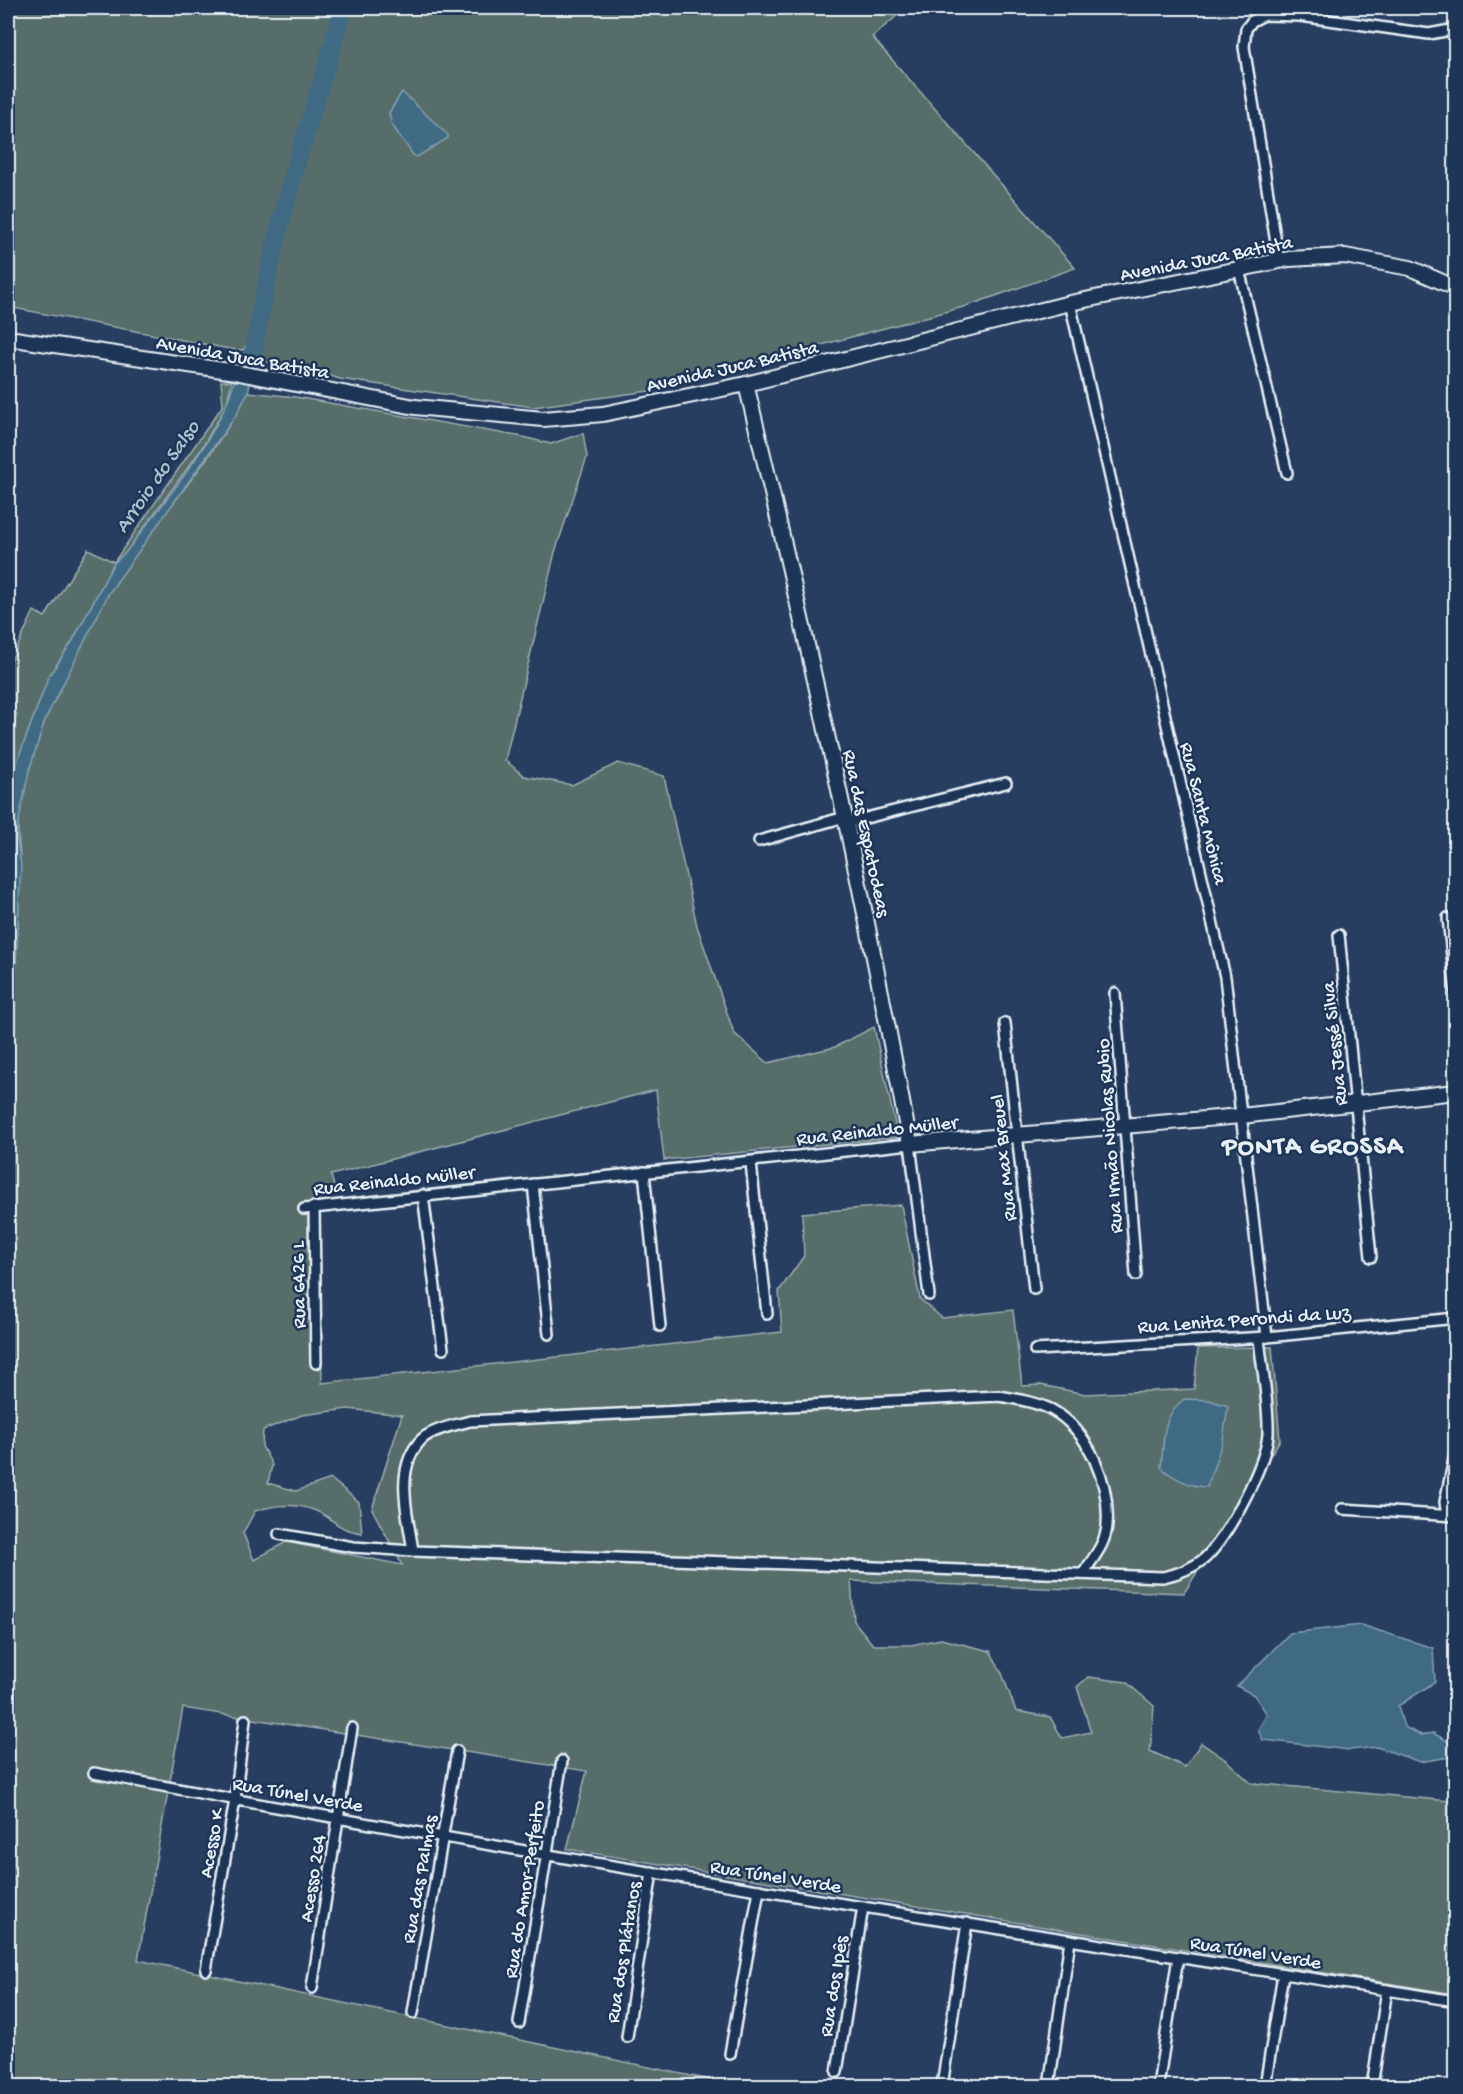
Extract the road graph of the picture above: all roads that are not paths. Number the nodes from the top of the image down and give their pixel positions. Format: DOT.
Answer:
graph roads {
  1 [pos="1300,12"];
  2 [pos="1455,29"];
  3 [pos="1279,261"];
  4 [pos="1239,269"];
  5 [pos="1455,288"];
  6 [pos="1070,303"];
  7 [pos="8,338"];
  8 [pos="746,384"];
  9 [pos="1287,473"];
  10 [pos="1006,783"];
  11 [pos="846,820"];
  12 [pos="759,841"];
  13 [pos="1448,918"];
  14 [pos="1340,935"];
  15 [pos="1116,993"];
  16 [pos="1455,994"];
  17 [pos="1005,1023"];
  18 [pos="1455,1092"];
  19 [pos="1357,1103"];
  20 [pos="1241,1116"];
  21 [pos="1125,1126"];
  22 [pos="1017,1135"];
  23 [pos="910,1144"];
  24 [pos="751,1163"];
  25 [pos="644,1172"];
  26 [pos="533,1184"];
  27 [pos="423,1195"];
  28 [pos="309,1208"];
  29 [pos="1371,1257"];
  30 [pos="1136,1275"];
  31 [pos="1034,1289"];
  32 [pos="929,1296"];
  33 [pos="767,1314"];
  34 [pos="1455,1318"];
  35 [pos="660,1326"];
  36 [pos="549,1334"];
  37 [pos="1263,1337"];
  38 [pos="443,1349"];
  39 [pos="1035,1350"];
  40 [pos="316,1363"];
  41 [pos="1455,1450"];
  42 [pos="1342,1509"];
  43 [pos="1451,1516"];
  44 [pos="279,1534"];
  45 [pos="413,1551"];
  46 [pos="1083,1574"];
  47 [pos="245,1720"];
  48 [pos="352,1733"];
  49 [pos="457,1751"];
  50 [pos="562,1761"];
  51 [pos="94,1773"];
  52 [pos="235,1800"];
  53 [pos="338,1820"];
  54 [pos="445,1835"];
  55 [pos="547,1855"];
  56 [pos="652,1872"];
  57 [pos="759,1890"];
  58 [pos="862,1907"];
  59 [pos="967,1923"];
  60 [pos="1070,1940"];
  61 [pos="1178,1957"];
  62 [pos="206,1970"];
  63 [pos="1283,1974"];
  64 [pos="312,1988"];
  65 [pos="1388,1990"];
  66 [pos="1455,2001"];
  67 [pos="413,2013"];
  68 [pos="519,2024"];
  69 [pos="627,2037"];
  70 [pos="730,2054"];
  71 [pos="837,2072"];
  72 [pos="942,2086"];
  73 [pos="1049,2086"];
  74 [pos="1158,2086"];
  75 [pos="1265,2086"];
  76 [pos="1372,2086"];
  1 -- 2 [label="street"];
  1 -- 3 [label="street"];
  3 -- 4 [label="main road, Avenida Juca Batista"];
  3 -- 5 [label="main road, Avenida Juca Batista"];
  4 -- 6 [label="main road, Avenida Juca Batista"];
  4 -- 9 [label="street"];
  6 -- 8 [label="main road, Avenida Juca Batista"];
  6 -- 20 [label="street, Rua Santa Mônica"];
  7 -- 8 [label="main road, Avenida Juca Batista"];
  8 -- 11 [label="main road, Rua das Espatodeas"];
  10 -- 11 [label="street"];
  11 -- 12 [label="street"];
  11 -- 23 [label="main road, Rua das Espatodeas"];
  13 -- 16 [label="street"];
  14 -- 19 [label="street, Rua Jessé Silva"];
  15 -- 21 [label="street, Rua Irmão Nicolas Rubio"];
  17 -- 22 [label="street, Rua Max Breuel"];
  18 -- 19 [label="main road, Rua Reinaldo Müller"];
  19 -- 20 [label="main road, Rua Reinaldo Müller"];
  19 -- 29 [label="street, Rua Jessé Silva"];
  20 -- 21 [label="main road, Rua Reinaldo Müller"];
  20 -- 37 [label="street, Rua Santa Mônica"];
  21 -- 22 [label="main road, Rua Reinaldo Müller"];
  21 -- 30 [label="street, Rua Irmão Nicolas Rubio"];
  22 -- 23 [label="main road, Rua Reinaldo Müller"];
  22 -- 31 [label="street, Rua Max Breuel"];
  23 -- 24 [label="street, Rua Reinaldo Müller"];
  23 -- 32 [label="street, Rua das Espatodeas"];
  24 -- 25 [label="street, Rua Reinaldo Müller"];
  24 -- 33 [label="street"];
  25 -- 26 [label="street, Rua Reinaldo Müller"];
  25 -- 35 [label="street"];
  26 -- 27 [label="street, Rua Reinaldo Müller"];
  26 -- 36 [label="street"];
  27 -- 28 [label="street, Rua Reinaldo Müller"];
  27 -- 38 [label="street"];
  28 -- 40 [label="street, Rua 6426 L"];
  34 -- 37 [label="street, Rua Lenita Perondi da Luz"];
  37 -- 39 [label="street, Rua Lenita Perondi da Luz"];
  37 -- 46 [label="street, Rua Santa Mônica"];
  41 -- 43 [label="street"];
  42 -- 43 [label="street"];
  44 -- 45 [label="street, Rua Santa Mônica"];
  45 -- 46 [label="street, Rua Santa Mônica"];
  45 -- 46 [label="street"];
  47 -- 52 [label="street, Acesso K"];
  48 -- 53 [label="street, Acesso 264"];
  49 -- 54 [label="street, Rua das Palmas"];
  50 -- 55 [label="street, Rua do Amor-Perfeito"];
  51 -- 52 [label="street, Rua Túnel Verde"];
  52 -- 53 [label="street, Rua Túnel Verde"];
  52 -- 62 [label="street, Acesso K"];
  53 -- 54 [label="street, Rua Túnel Verde"];
  53 -- 64 [label="street, Acesso 264"];
  54 -- 55 [label="street, Rua Túnel Verde"];
  54 -- 67 [label="street, Rua das Palmas"];
  55 -- 56 [label="street, Rua Túnel Verde"];
  55 -- 68 [label="street, Rua do Amor-Perfeito"];
  56 -- 57 [label="street, Rua Túnel Verde"];
  56 -- 69 [label="street, Rua dos Plátanos"];
  57 -- 58 [label="street, Rua Túnel Verde"];
  57 -- 70 [label="street"];
  58 -- 59 [label="street, Rua Túnel Verde"];
  58 -- 71 [label="street, Rua dos Ipês"];
  59 -- 60 [label="street, Rua Túnel Verde"];
  59 -- 72 [label="street"];
  60 -- 61 [label="street, Rua Túnel Verde"];
  60 -- 73 [label="street"];
  61 -- 63 [label="street, Rua Túnel Verde"];
  61 -- 74 [label="street"];
  63 -- 65 [label="street, Rua Túnel Verde"];
  63 -- 75 [label="street"];
  65 -- 66 [label="street, Rua Túnel Verde"];
  65 -- 76 [label="street"];
}
